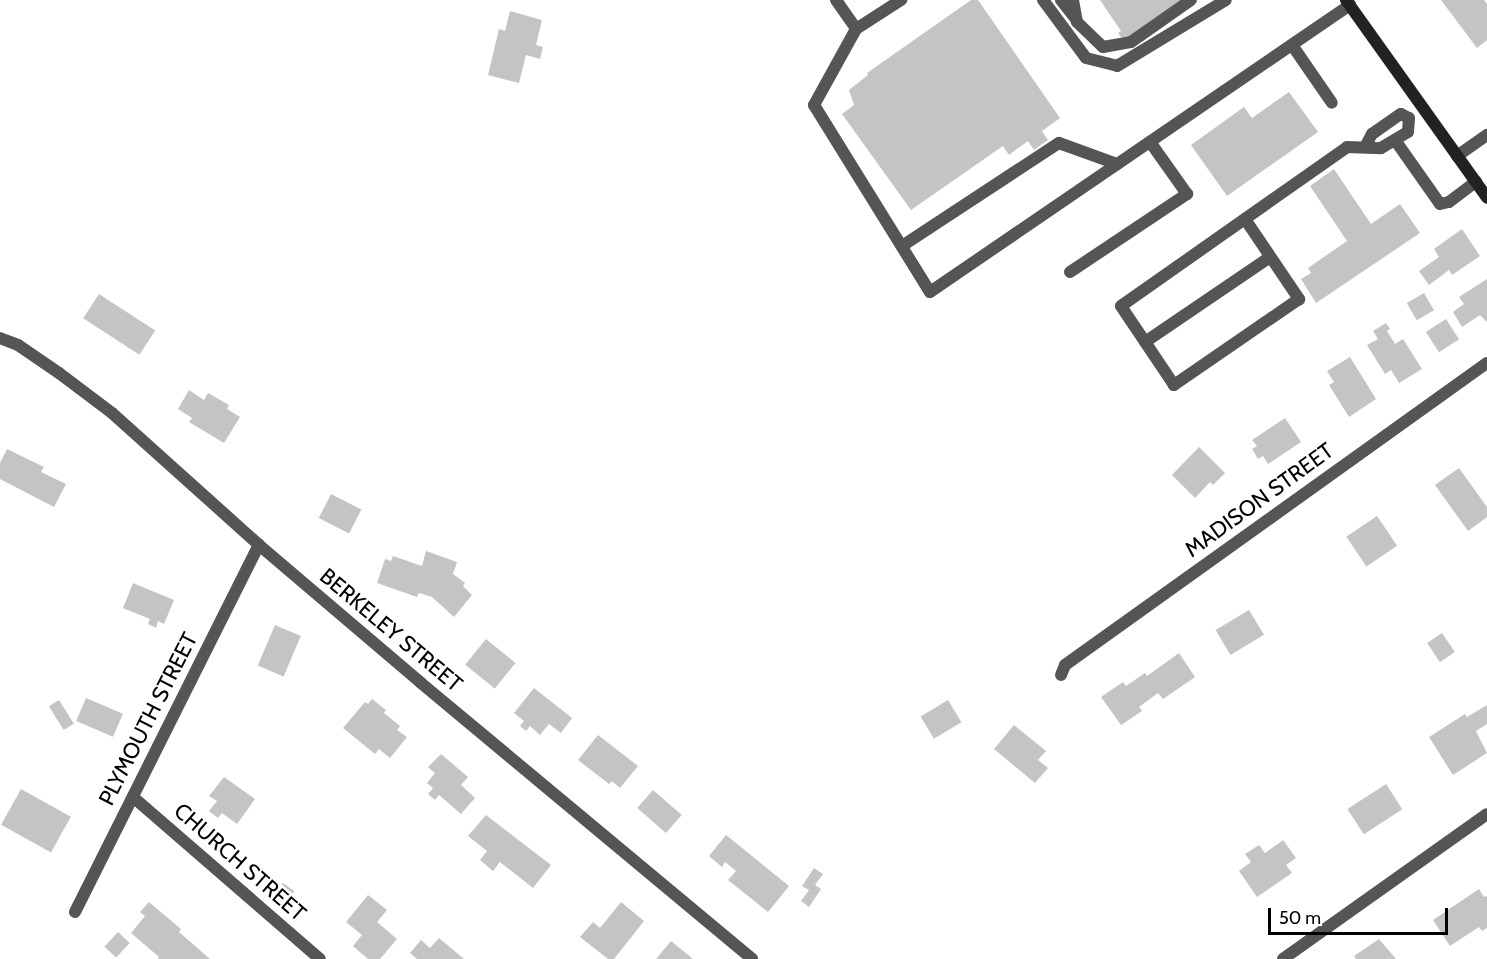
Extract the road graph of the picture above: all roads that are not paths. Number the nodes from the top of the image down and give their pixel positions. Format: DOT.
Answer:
graph roads {
  1 [pos="836,0"];
  2 [pos="901,0"];
  3 [pos="1043,0"];
  4 [pos="1061,0"];
  5 [pos="1073,0"];
  6 [pos="1191,0"];
  7 [pos="1226,0"];
  8 [pos="1348,3"];
  9 [pos="1077,21"];
  10 [pos="856,29"];
  11 [pos="1292,45"];
  12 [pos="1332,103"];
  13 [pos="1423,108"];
  14 [pos="1409,118"];
  15 [pos="1487,135"];
  16 [pos="1395,140"];
  17 [pos="1150,142"];
  18 [pos="1365,147"];
  19 [pos="1457,156"];
  20 [pos="1117,164"];
  21 [pos="1476,182"];
  22 [pos="1487,198"];
  23 [pos="1245,219"];
  24 [pos="902,246"];
  25 [pos="1270,257"];
  26 [pos="1070,272"];
  27 [pos="0,338"];
  28 [pos="1145,342"];
  29 [pos="1487,363"];
  30 [pos="259,545"];
  31 [pos="1060,675"];
  32 [pos="133,797"];
  33 [pos="1487,814"];
  34 [pos="75,912"];
  35 [pos="320,959"];
  36 [pos="752,959"];
  37 [pos="1283,959"];
  1 -- 10 [label="street"];
  2 -- 10 [label="street"];
  3 -- 7 [label="street"];
  4 -- 9 [label="street"];
  5 -- 9 [label="street"];
  6 -- 9 [label="street"];
  8 -- 11 [label="street"];
  8 -- 13 [label="main road"];
  10 -- 24 [label="street"];
  11 -- 12 [label="street"];
  11 -- 17 [label="street"];
  13 -- 14 [label="street"];
  13 -- 19 [label="main road"];
  14 -- 16 [label="street"];
  14 -- 18 [label="street"];
  15 -- 19 [label="street"];
  16 -- 18 [label="street"];
  16 -- 21 [label="street"];
  17 -- 20 [label="street"];
  17 -- 26 [label="street"];
  18 -- 23 [label="street"];
  19 -- 21 [label="main road"];
  20 -- 24 [label="street"];
  20 -- 24 [label="street"];
  21 -- 22 [label="main road"];
  23 -- 25 [label="street"];
  23 -- 28 [label="street"];
  25 -- 28 [label="street"];
  25 -- 28 [label="street"];
  27 -- 30 [label="street, BERKELEY STREET"];
  29 -- 31 [label="street, MADISON STREET"];
  30 -- 32 [label="street, PLYMOUTH STREET"];
  30 -- 36 [label="street, BERKELEY STREET"];
  32 -- 34 [label="street, PLYMOUTH STREET"];
  32 -- 35 [label="street, CHURCH STREET"];
  33 -- 37 [label="street"];
}
